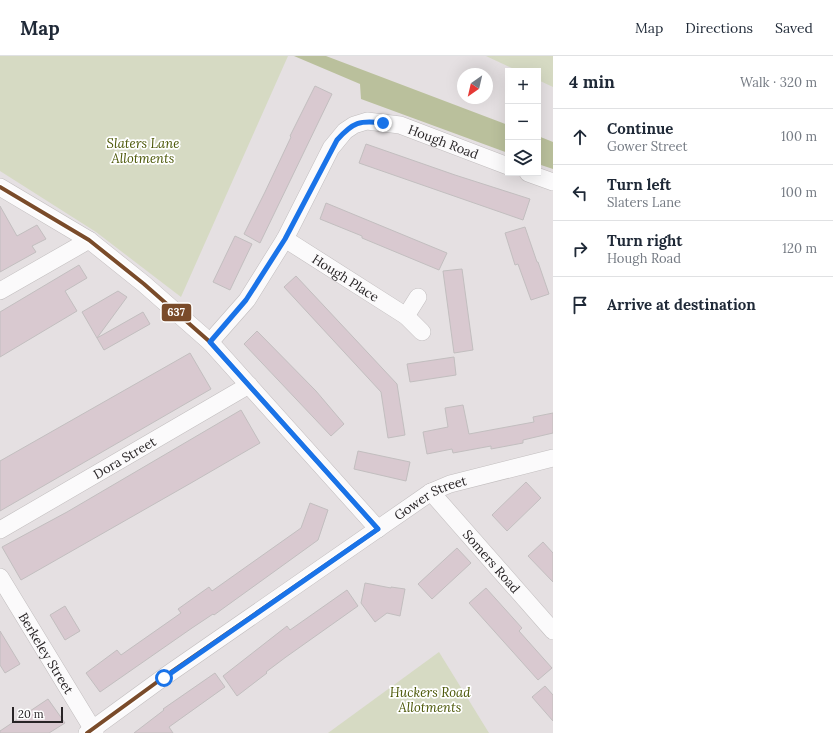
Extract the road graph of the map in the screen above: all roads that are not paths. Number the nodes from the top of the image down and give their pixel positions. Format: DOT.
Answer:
graph roads {
  1 [pos="505,165"];
  2 [pos="536,176"];
  3 [pos="553,182"];
  4 [pos="0,187"];
  5 [pos="285,239"];
  6 [pos="89,240"];
  7 [pos="0,292"];
  8 [pos="418,297"];
  9 [pos="406,316"];
  10 [pos="422,332"];
  11 [pos="210,342"];
  12 [pos="249,385"];
  13 [pos="553,458"];
  14 [pos="431,492"];
  15 [pos="378,529"];
  16 [pos="0,530"];
  17 [pos="0,577"];
  18 [pos="553,631"];
  19 [pos="91,732"];
  1 -- 5 [label="street, Hough Road"];
  2 -- 3 [label="street"];
  4 -- 6 [label="street"];
  5 -- 9 [label="street, Hough Place"];
  5 -- 11 [label="street, Hough Road"];
  6 -- 7 [label="street"];
  6 -- 11 [label="street"];
  8 -- 9 [label="street"];
  9 -- 10 [label="street, Hough Place"];
  11 -- 12 [label="street"];
  12 -- 15 [label="street"];
  12 -- 16 [label="street, Dora Street"];
  13 -- 14 [label="street, Gower Street"];
  14 -- 15 [label="street, Gower Street"];
  14 -- 18 [label="street, Somers Road"];
  15 -- 19 [label="street, Gower Street"];
  17 -- 19 [label="street, Berkeley Street"];
}
